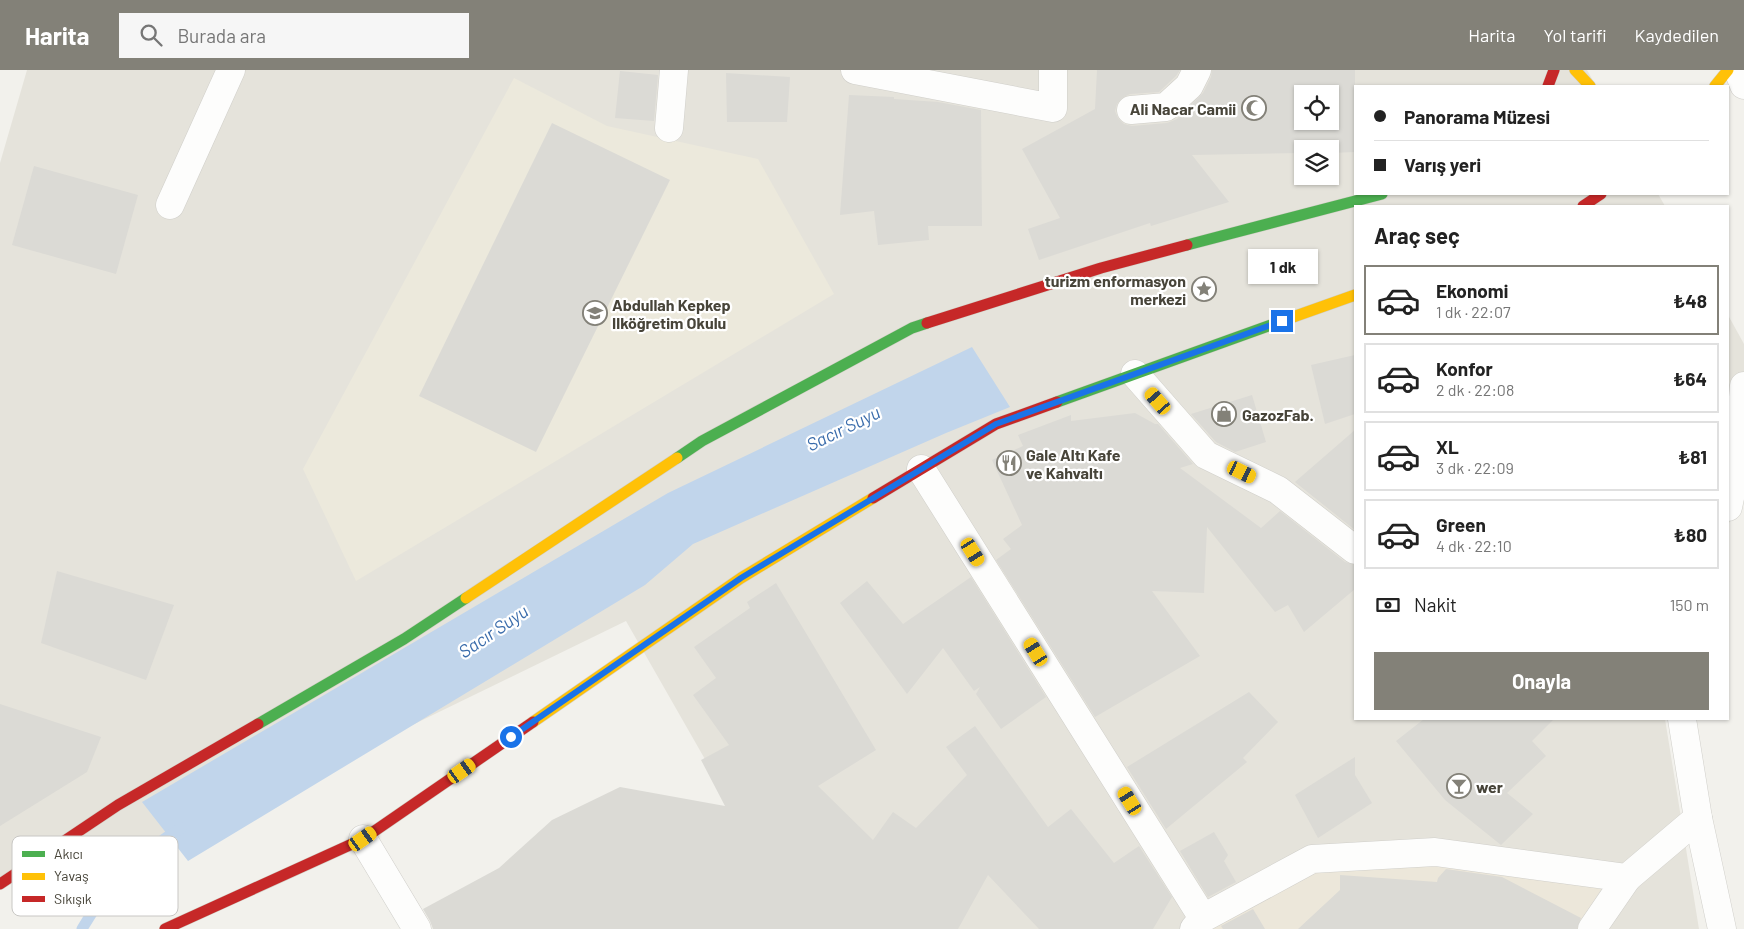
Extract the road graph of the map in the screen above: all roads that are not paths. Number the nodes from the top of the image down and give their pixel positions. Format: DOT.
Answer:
graph roads {
  1 [pos="231,70"];
  2 [pos="674,70"];
  3 [pos="855,70"];
  4 [pos="1053,70"];
  5 [pos="1197,70"];
  6 [pos="1554,70"];
  7 [pos="1575,70"];
  8 [pos="1728,70"];
  9 [pos="1738,70"];
  10 [pos="1548,85"];
  11 [pos="1589,85"];
  12 [pos="1716,85"];
  13 [pos="1744,85"];
  14 [pos="1131,110"];
  15 [pos="669,128"];
  16 [pos="1378,195"];
  17 [pos="1599,195"];
  18 [pos="170,205"];
  19 [pos="1584,205"];
  20 [pos="1354,295"];
  21 [pos="1135,374"];
  22 [pos="1744,386"];
  23 [pos="1732,464"];
  24 [pos="921,469"];
  25 [pos="1729,497"];
  26 [pos="1354,549"];
  27 [pos="1682,720"];
  28 [pos="1698,818"];
  29 [pos="72,836"];
  30 [pos="363,839"];
  31 [pos="12,876"];
  32 [pos="1627,878"];
  33 [pos="0,884"];
  34 [pos="1199,923"];
  35 [pos="165,929"];
  36 [pos="416,929"];
  37 [pos="1592,929"];
  38 [pos="1722,929"];
  1 -- 18 [label="street"];
  2 -- 15 [label="street"];
  3 -- 4 [label="street"];
  5 -- 14 [label="street"];
  6 -- 10 [label="main road"];
  7 -- 11 [label="main road"];
  8 -- 12 [label="main road"];
  9 -- 13 [label="street"];
  16 -- 29 [label="main road"];
  17 -- 19 [label="main road"];
  20 -- 21 [label="main road"];
  21 -- 24 [label="main road"];
  21 -- 26 [label="street"];
  22 -- 23 [label="street"];
  23 -- 25 [label="street"];
  24 -- 30 [label="main road"];
  24 -- 34 [label="street"];
  27 -- 28 [label="street"];
  28 -- 32 [label="street"];
  28 -- 38 [label="street"];
  30 -- 35 [label="main road"];
  30 -- 36 [label="street"];
  31 -- 33 [label="main road"];
  32 -- 34 [label="street"];
  32 -- 37 [label="street"];
}
